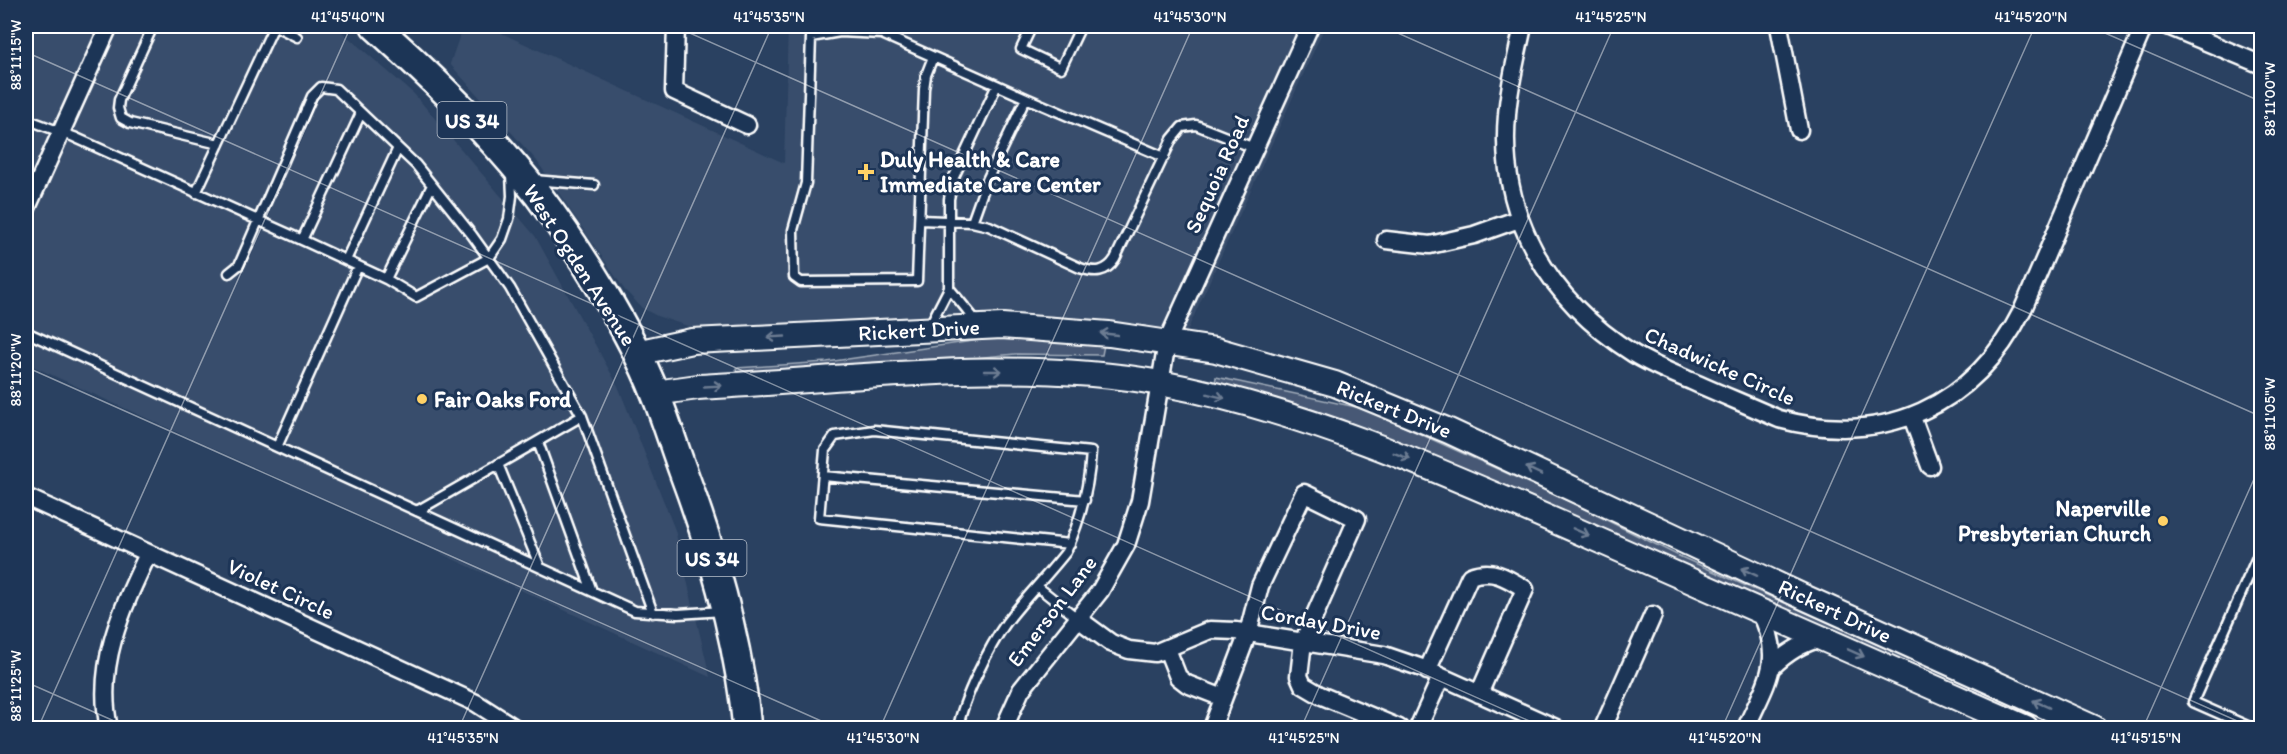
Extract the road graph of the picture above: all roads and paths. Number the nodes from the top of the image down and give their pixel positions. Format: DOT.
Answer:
graph roads {
  1 [pos="109,26"];
  2 [pos="153,26"];
  3 [pos="274,26"];
  4 [pos="375,26"];
  5 [pos="676,26"];
  6 [pos="1032,26"];
  7 [pos="1081,26"];
  8 [pos="1310,26"];
  9 [pos="1523,26"];
  10 [pos="1779,26"];
  11 [pos="2144,26"];
  12 [pos="2168,26"];
  13 [pos="297,37"];
  14 [pos="933,57"];
  15 [pos="2262,65"];
  16 [pos="997,85"];
  17 [pos="1026,98"];
  18 [pos="361,113"];
  19 [pos="26,119"];
  20 [pos="747,124"];
  21 [pos="1799,130"];
  22 [pos="61,133"];
  23 [pos="219,144"];
  24 [pos="398,148"];
  25 [pos="1254,148"];
  26 [pos="1164,157"];
  27 [pos="517,170"];
  28 [pos="432,185"];
  29 [pos="594,185"];
  30 [pos="196,193"];
  31 [pos="26,210"];
  32 [pos="258,219"];
  33 [pos="1519,219"];
  34 [pos="920,220"];
  35 [pos="948,220"];
  36 [pos="972,222"];
  37 [pos="302,240"];
  38 [pos="1386,240"];
  39 [pos="489,258"];
  40 [pos="346,260"];
  41 [pos="358,266"];
  42 [pos="228,273"];
  43 [pos="386,279"];
  44 [pos="949,288"];
  45 [pos="982,327"];
  46 [pos="928,329"];
  47 [pos="26,332"];
  48 [pos="1167,342"];
  49 [pos="636,353"];
  50 [pos="1159,383"];
  51 [pos="655,393"];
  52 [pos="582,416"];
  53 [pos="1912,417"];
  54 [pos="538,442"];
  55 [pos="277,447"];
  56 [pos="498,464"];
  57 [pos="1930,466"];
  58 [pos="823,476"];
  59 [pos="26,497"];
  60 [pos="1085,500"];
  61 [pos="417,511"];
  62 [pos="1070,544"];
  63 [pos="2262,546"];
  64 [pos="148,554"];
  65 [pos="540,567"];
  66 [pos="1038,587"];
  67 [pos="592,591"];
  68 [pos="726,610"];
  69 [pos="1759,610"];
  70 [pos="653,613"];
  71 [pos="1653,615"];
  72 [pos="1077,618"];
  73 [pos="1248,633"];
  74 [pos="1822,638"];
  75 [pos="1303,642"];
  76 [pos="1167,648"];
  77 [pos="1772,667"];
  78 [pos="1434,674"];
  79 [pos="1479,694"];
  80 [pos="1223,698"];
  81 [pos="1555,728"];
  82 [pos="109,729"];
  83 [pos="515,729"];
  84 [pos="747,729"];
  85 [pos="958,729"];
  86 [pos="1004,729"];
  87 [pos="1212,729"];
  88 [pos="1399,729"];
  89 [pos="1418,729"];
  90 [pos="1603,729"];
  91 [pos="1746,729"];
  92 [pos="2026,729"];
  93 [pos="2094,729"];
  94 [pos="2252,729"];
  1 -- 22 [label="street"];
  2 -- 23 [label="lane"];
  3 -- 13 [label="lane"];
  3 -- 23 [label="lane"];
  4 -- 27 [label="main road, West Ogden Avenue / US 34"];
  5 -- 20 [label="street"];
  6 -- 7 [label="lane"];
  8 -- 25 [label="street, Sequoia Road"];
  9 -- 33 [label="street, Chadwicke Circle"];
  10 -- 21 [label="street"];
  11 -- 53 [label="street, Chadwicke Circle"];
  12 -- 15 [label="street"];
  14 -- 16 [label="lane"];
  14 -- 34 [label="lane"];
  14 -- 34 [label="lane"];
  16 -- 17 [label="lane"];
  16 -- 35 [label="lane"];
  17 -- 26 [label="lane"];
  17 -- 36 [label="lane"];
  18 -- 24 [label="lane"];
  18 -- 32 [label="lane"];
  18 -- 37 [label="lane"];
  19 -- 22 [label="lane"];
  22 -- 30 [label="lane"];
  22 -- 31 [label="street"];
  23 -- 30 [label="lane"];
  24 -- 28 [label="lane"];
  24 -- 40 [label="lane"];
  25 -- 26 [label="lane"];
  25 -- 48 [label="street, Sequoia Road"];
  26 -- 36 [label="lane"];
  27 -- 29 [label="lane"];
  27 -- 39 [label="lane"];
  27 -- 49 [label="main road, West Ogden Avenue / US 34"];
  28 -- 39 [label="lane"];
  28 -- 43 [label="lane"];
  30 -- 32 [label="lane"];
  32 -- 37 [label="lane"];
  32 -- 42 [label="lane"];
  33 -- 38 [label="street"];
  33 -- 53 [label="street, Chadwicke Circle"];
  34 -- 35 [label="lane"];
  35 -- 36 [label="lane"];
  35 -- 44 [label="lane"];
  37 -- 40 [label="lane"];
  39 -- 43 [label="lane"];
  39 -- 52 [label="lane"];
  40 -- 41 [label="lane"];
  41 -- 43 [label="lane"];
  41 -- 55 [label="lane"];
  44 -- 45 [label="lane"];
  44 -- 46 [label="lane"];
  45 -- 46 [label="street, Rickert Drive"];
  48 -- 45 [label="street, Rickert Drive, one-way"];
  46 -- 49 [label="street, Rickert Drive, one-way"];
  47 -- 55 [label="lane"];
  48 -- 50 [label="street, Emerson Lane"];
  93 -- 48 [label="street, Rickert Drive, one-way"];
  49 -- 51 [label="main road, West Ogden Avenue / US 34"];
  51 -- 50 [label="street, Rickert Drive, one-way"];
  50 -- 69 [label="street, Rickert Drive, one-way"];
  50 -- 72 [label="street, Emerson Lane"];
  51 -- 68 [label="main road, West Ogden Avenue / US 34"];
  52 -- 54 [label="lane"];
  52 -- 70 [label="lane"];
  53 -- 57 [label="street"];
  54 -- 56 [label="lane"];
  54 -- 67 [label="lane"];
  55 -- 61 [label="lane"];
  56 -- 61 [label="lane"];
  56 -- 65 [label="lane"];
  58 -- 60 [label="lane"];
  58 -- 60 [label="lane"];
  58 -- 62 [label="lane"];
  59 -- 64 [label="street, Violet Circle"];
  60 -- 62 [label="lane"];
  61 -- 65 [label="lane"];
  62 -- 66 [label="lane"];
  63 -- 94 [label="lane"];
  64 -- 82 [label="street"];
  64 -- 83 [label="street, Violet Circle"];
  65 -- 67 [label="lane"];
  66 -- 72 [label="lane"];
  66 -- 85 [label="lane"];
  67 -- 70 [label="lane"];
  68 -- 70 [label="lane"];
  68 -- 84 [label="main road, West Ogden Avenue / US 34"];
  69 -- 74 [label="street, Rickert Drive"];
  69 -- 77 [label="street"];
  71 -- 90 [label="street"];
  72 -- 76 [label="street, Corday Drive"];
  72 -- 86 [label="street, Emerson Lane"];
  73 -- 75 [label="street, Corday Drive"];
  73 -- 75 [label="street"];
  73 -- 76 [label="street, Corday Drive"];
  73 -- 80 [label="street"];
  74 -- 77 [label="street"];
  74 -- 92 [label="street, Rickert Drive, one-way"];
  75 -- 78 [label="street, Corday Drive"];
  75 -- 88 [label="street"];
  76 -- 80 [label="street"];
  77 -- 91 [label="street"];
  78 -- 79 [label="street, Corday Drive"];
  78 -- 79 [label="street"];
  78 -- 89 [label="street"];
  79 -- 81 [label="street, Corday Drive"];
  80 -- 87 [label="street"];
}
